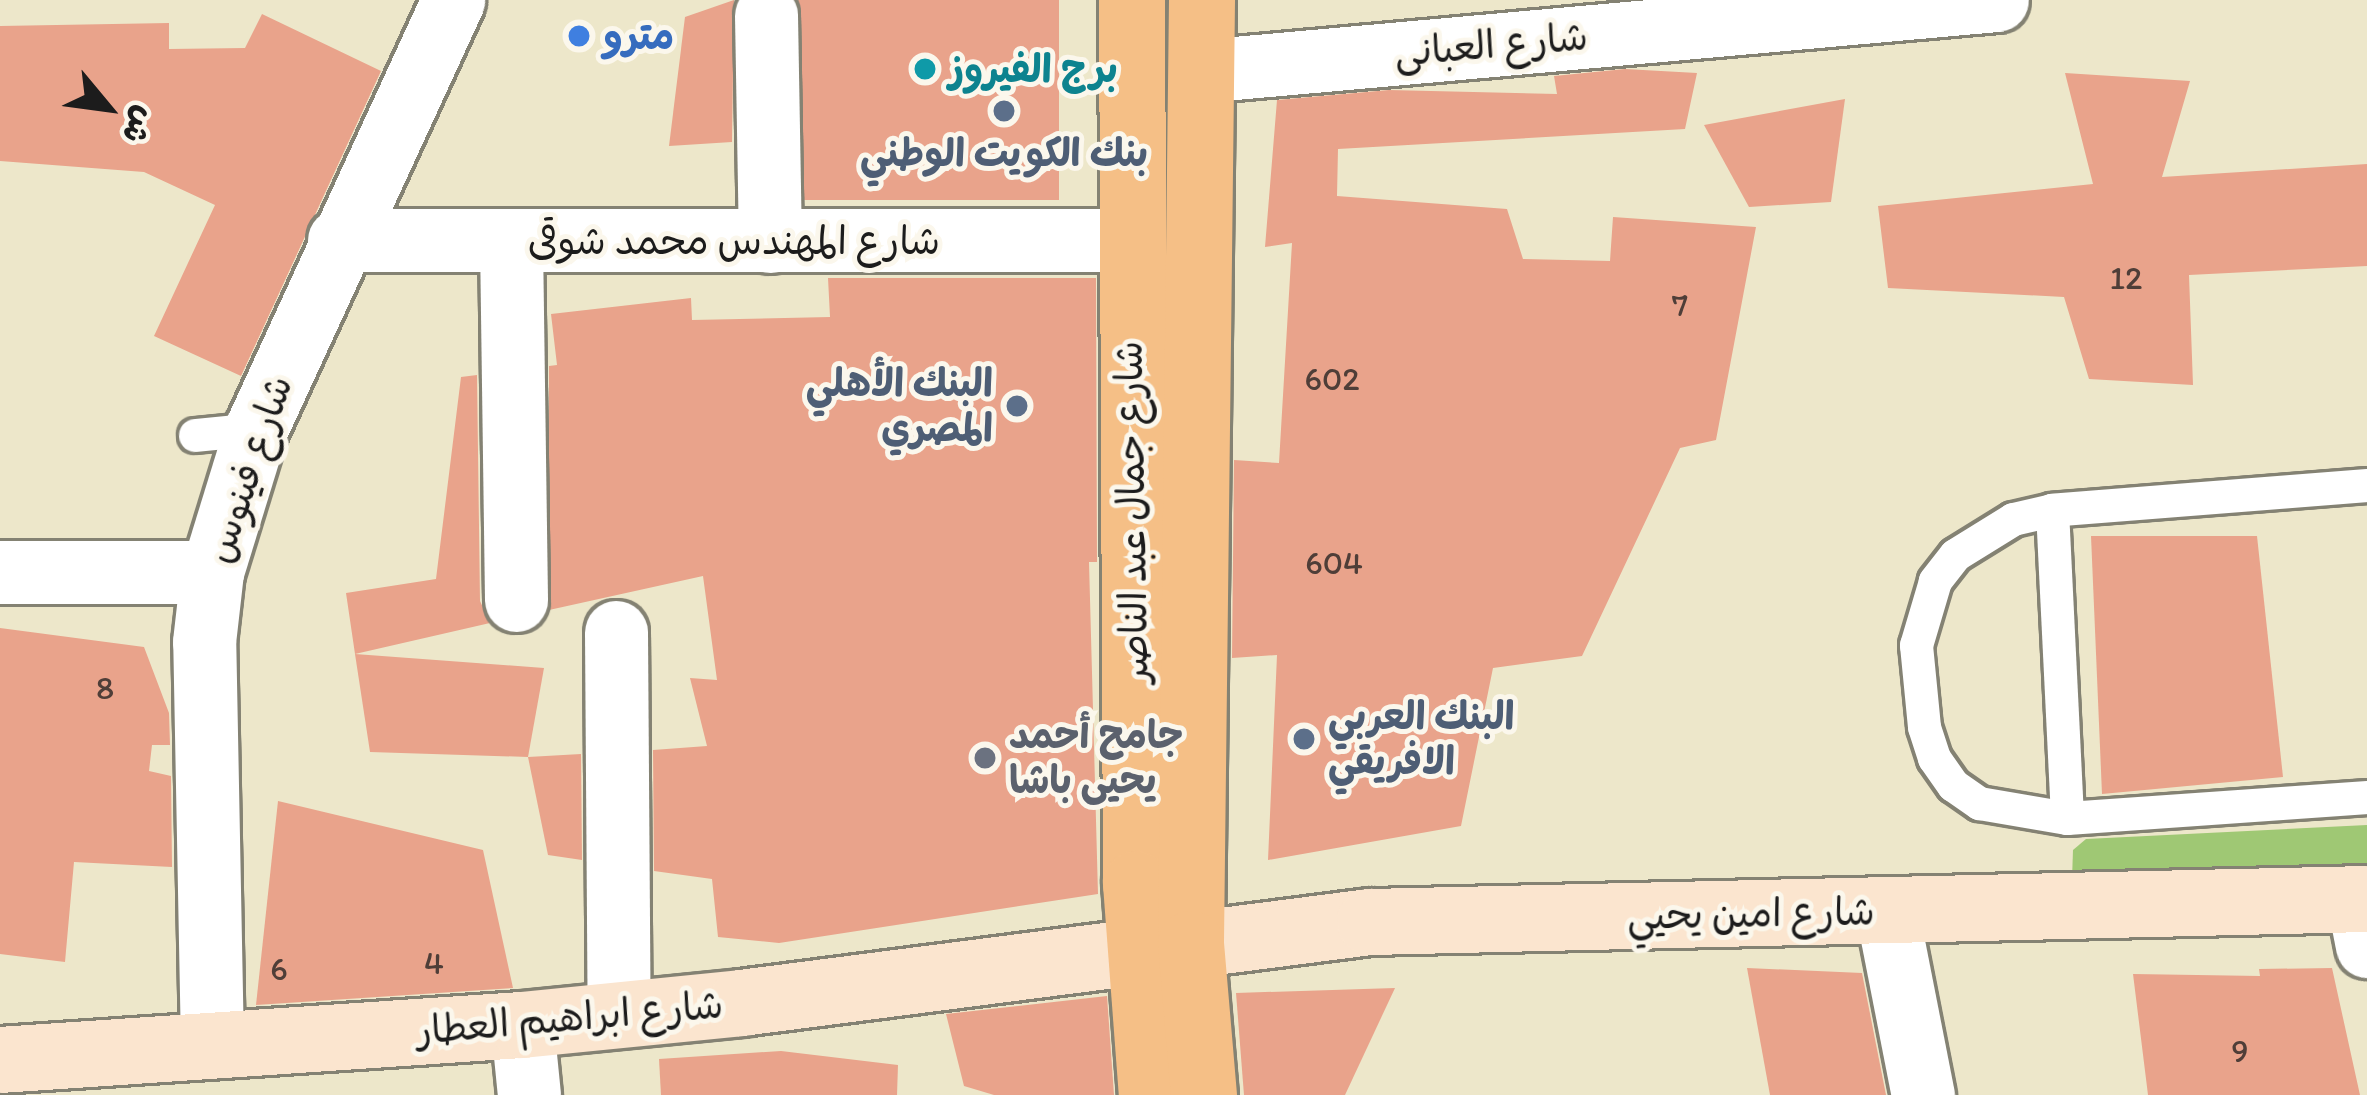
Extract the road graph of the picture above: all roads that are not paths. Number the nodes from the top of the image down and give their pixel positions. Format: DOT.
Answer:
graph roads {
  1 [pos="453,0"];
  2 [pos="1132,0"];
  3 [pos="1202,0"];
  4 [pos="1997,0"];
  5 [pos="766,15"];
  6 [pos="1201,71"];
  7 [pos="339,240"];
  8 [pos="1129,240"];
  9 [pos="511,241"];
  10 [pos="770,241"];
  11 [pos="256,429"];
  12 [pos="195,435"];
  13 [pos="2367,485"];
  14 [pos="2052,510"];
  15 [pos="0,572"];
  16 [pos="212,572"];
  17 [pos="517,600"];
  18 [pos="616,632"];
  19 [pos="2367,797"];
  20 [pos="2068,818"];
  21 [pos="1887,912"];
  22 [pos="2364,915"];
  23 [pos="1164,949"];
  24 [pos="619,1014"];
  25 [pos="522,1025"];
  26 [pos="212,1046"];
  27 [pos="0,1060"];
  28 [pos="529,1095"];
  29 [pos="1153,1095"];
  30 [pos="1204,1095"];
  31 [pos="1922,1095"];
  1 -- 7 [label="street, شارع فينوس"];
  2 -- 8 [label="main road, شارع جمال عبد الناصر"];
  3 -- 6 [label="main road, شارع جمال عبد الناصر"];
  4 -- 6 [label="street, شارع العبانى"];
  5 -- 10 [label="street"];
  6 -- 23 [label="main road, شارع جمال عبد الناصر"];
  7 -- 9 [label="street, شارع المهندس محمد شوقى"];
  7 -- 11 [label="street, شارع فينوس"];
  8 -- 10 [label="street, شارع المهندس محمد شوقى"];
  8 -- 23 [label="main road, شارع جمال عبد الناصر"];
  9 -- 10 [label="street, شارع المهندس محمد شوقى"];
  9 -- 17 [label="street"];
  11 -- 12 [label="lane"];
  11 -- 16 [label="street, شارع فينوس"];
  13 -- 14 [label="lane"];
  14 -- 20 [label="lane"];
  14 -- 20 [label="lane"];
  15 -- 16 [label="street"];
  16 -- 26 [label="street, شارع فينوس"];
  18 -- 24 [label="street"];
  19 -- 20 [label="lane"];
  21 -- 22 [label="street, شارع امين يحيي"];
  21 -- 23 [label="street, شارع امين يحيي"];
  21 -- 31 [label="street"];
  23 -- 24 [label="street, شارع ابراهيم العطار"];
  23 -- 29 [label="main road, شارع جمال عبد الناصر"];
  23 -- 30 [label="main road, شارع جمال عبد الناصر"];
  24 -- 25 [label="street, شارع ابراهيم العطار"];
  25 -- 26 [label="street, شارع ابراهيم العطار"];
  25 -- 28 [label="street"];
  26 -- 27 [label="street, شارع ابراهيم العطار"];
}
